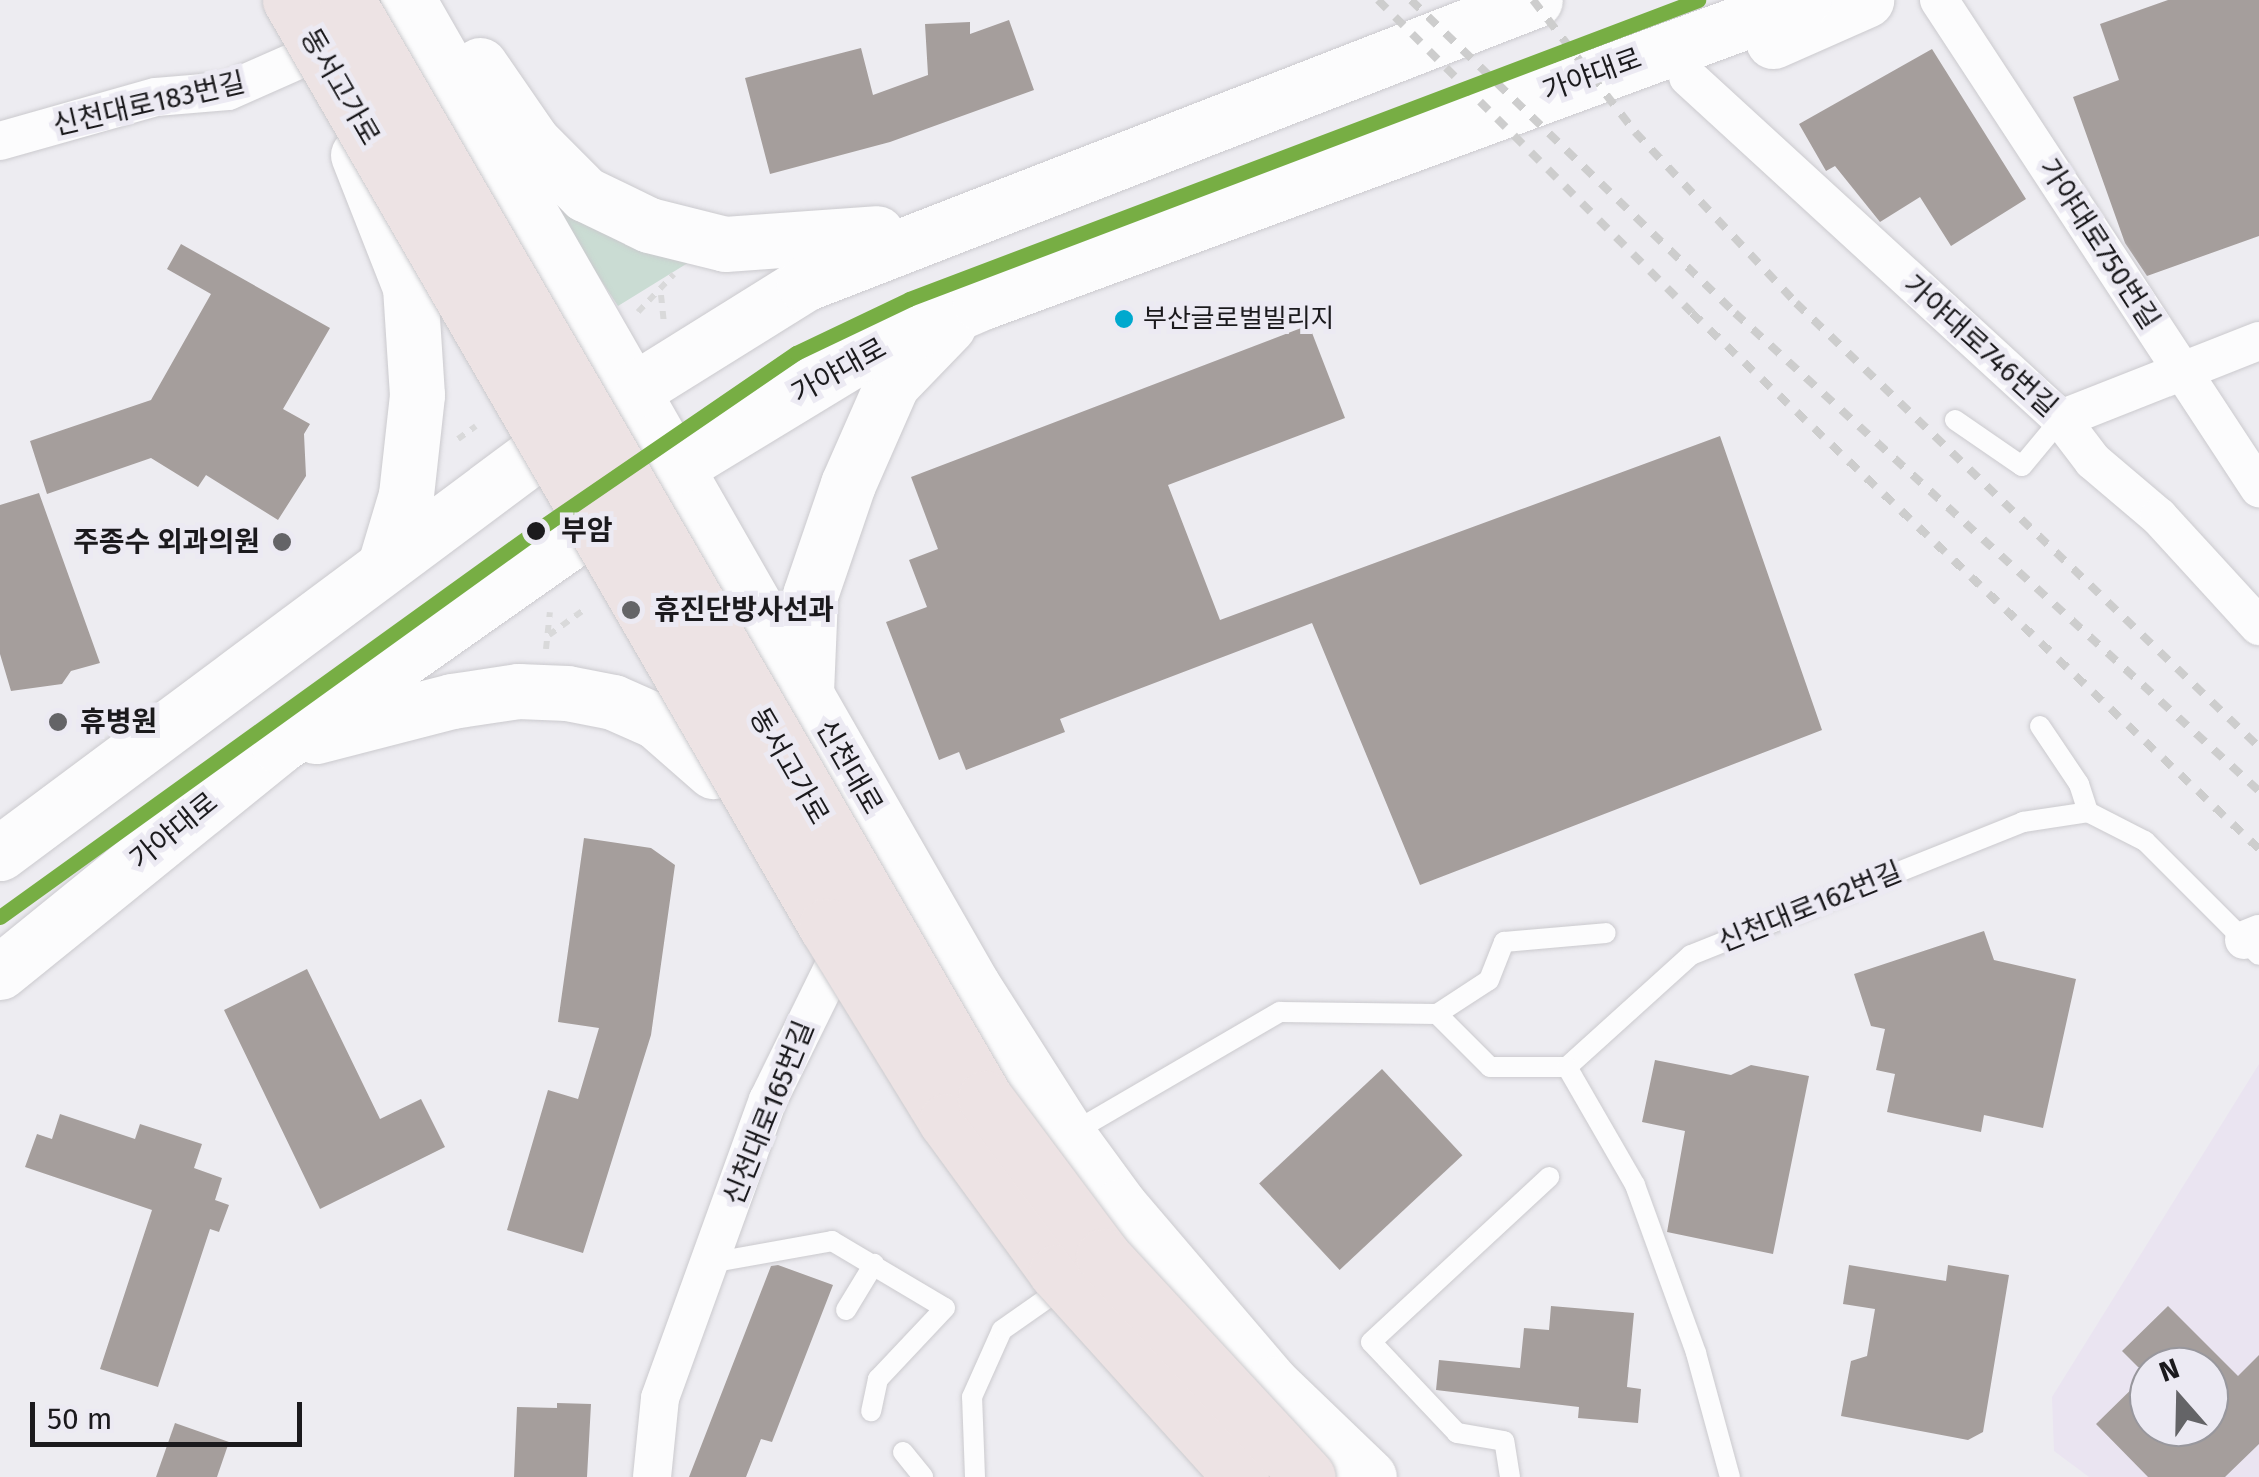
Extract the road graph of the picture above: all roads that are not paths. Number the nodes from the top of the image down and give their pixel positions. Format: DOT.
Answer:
graph roads {
  1 [pos="261,0"];
  2 [pos="290,0"];
  3 [pos="347,0"];
  4 [pos="408,0"];
  5 [pos="435,0"];
  6 [pos="1451,0"];
  7 [pos="1535,0"];
  8 [pos="1803,0"];
  9 [pos="1866,0"];
  10 [pos="1939,0"];
  11 [pos="296,61"];
  12 [pos="1688,77"];
  13 [pos="0,141"];
  14 [pos="358,155"];
  15 [pos="970,220"];
  16 [pos="980,303"];
  17 [pos="2259,341"];
  18 [pos="2182,370"];
  19 [pos="636,391"];
  20 [pos="2061,419"];
  21 [pos="1955,420"];
  22 [pos="533,456"];
  23 [pos="678,466"];
  24 [pos="2259,488"];
  25 [pos="579,535"];
  26 [pos="385,565"];
  27 [pos="2259,626"];
  28 [pos="806,692"];
  29 [pos="2040,726"];
  30 [pos="280,746"];
  31 [pos="712,770"];
  32 [pos="2088,812"];
  33 [pos="0,853"];
  34 [pos="1606,933"];
  35 [pos="2254,943"];
  36 [pos="834,966"];
  37 [pos="0,972"];
  38 [pos="1437,1014"];
  39 [pos="1566,1067"];
  40 [pos="1068,1135"];
  41 [pos="1549,1177"];
  42 [pos="710,1264"];
  43 [pos="874,1264"];
  44 [pos="1052,1295"];
  45 [pos="846,1310"];
  46 [pos="871,1411"];
  47 [pos="902,1452"];
  48 [pos="659,1472"];
  49 [pos="923,1477"];
  50 [pos="974,1477"];
  51 [pos="1208,1477"];
  52 [pos="1241,1477"];
  53 [pos="1308,1477"];
  54 [pos="1369,1477"];
  55 [pos="1510,1477"];
  56 [pos="1730,1477"];
  1 -- 11 [label="main road"];
  2 -- 52 [label="highway, 동서고가로, bridge"];
  3 -- 53 [label="highway, 동서고가로, bridge"];
  4 -- 19 [label="main road, 신천대로"];
  5 -- 15 [label="main road"];
  6 -- 15 [label="main road"];
  7 -- 15 [label="main road"];
  8 -- 16 [label="main road, 가야대로"];
  9 -- 12 [label="main road"];
  10 -- 18 [label="street, 가야대로750번길"];
  11 -- 13 [label="street, 신천대로183번길"];
  11 -- 14 [label="main road"];
  12 -- 16 [label="main road"];
  12 -- 20 [label="street, 가야대로746번길"];
  14 -- 22 [label="main road"];
  14 -- 26 [label="main road"];
  15 -- 19 [label="main road"];
  16 -- 23 [label="main road, 가야대로"];
  16 -- 28 [label="main road"];
  17 -- 18 [label="street"];
  18 -- 20 [label="street"];
  18 -- 24 [label="street, 가야대로750번길"];
  19 -- 22 [label="main road"];
  19 -- 23 [label="main road, 신천대로"];
  20 -- 21 [label="lane"];
  20 -- 27 [label="street, 가야대로746번길"];
  22 -- 25 [label="main road"];
  22 -- 26 [label="main road"];
  23 -- 25 [label="main road, 가야대로"];
  23 -- 28 [label="main road, 신천대로"];
  25 -- 30 [label="main road, 가야대로"];
  25 -- 31 [label="main road"];
  26 -- 33 [label="main road"];
  28 -- 40 [label="main road, 신천대로"];
  29 -- 32 [label="lane"];
  30 -- 31 [label="main road"];
  30 -- 37 [label="main road, 가야대로"];
  31 -- 36 [label="main road"];
  32 -- 35 [label="lane"];
  32 -- 39 [label="lane, 신천대로162번길"];
  34 -- 38 [label="lane"];
  36 -- 42 [label="street, 신천대로165번길"];
  36 -- 44 [label="main road"];
  38 -- 39 [label="lane"];
  38 -- 40 [label="lane"];
  39 -- 56 [label="lane"];
  40 -- 54 [label="main road, 신천대로"];
  41 -- 55 [label="lane"];
  42 -- 43 [label="lane"];
  42 -- 48 [label="street, 신천대로165번길"];
  43 -- 45 [label="lane"];
  43 -- 46 [label="lane"];
  44 -- 50 [label="lane"];
  44 -- 51 [label="main road"];
  47 -- 49 [label="lane"];
}
